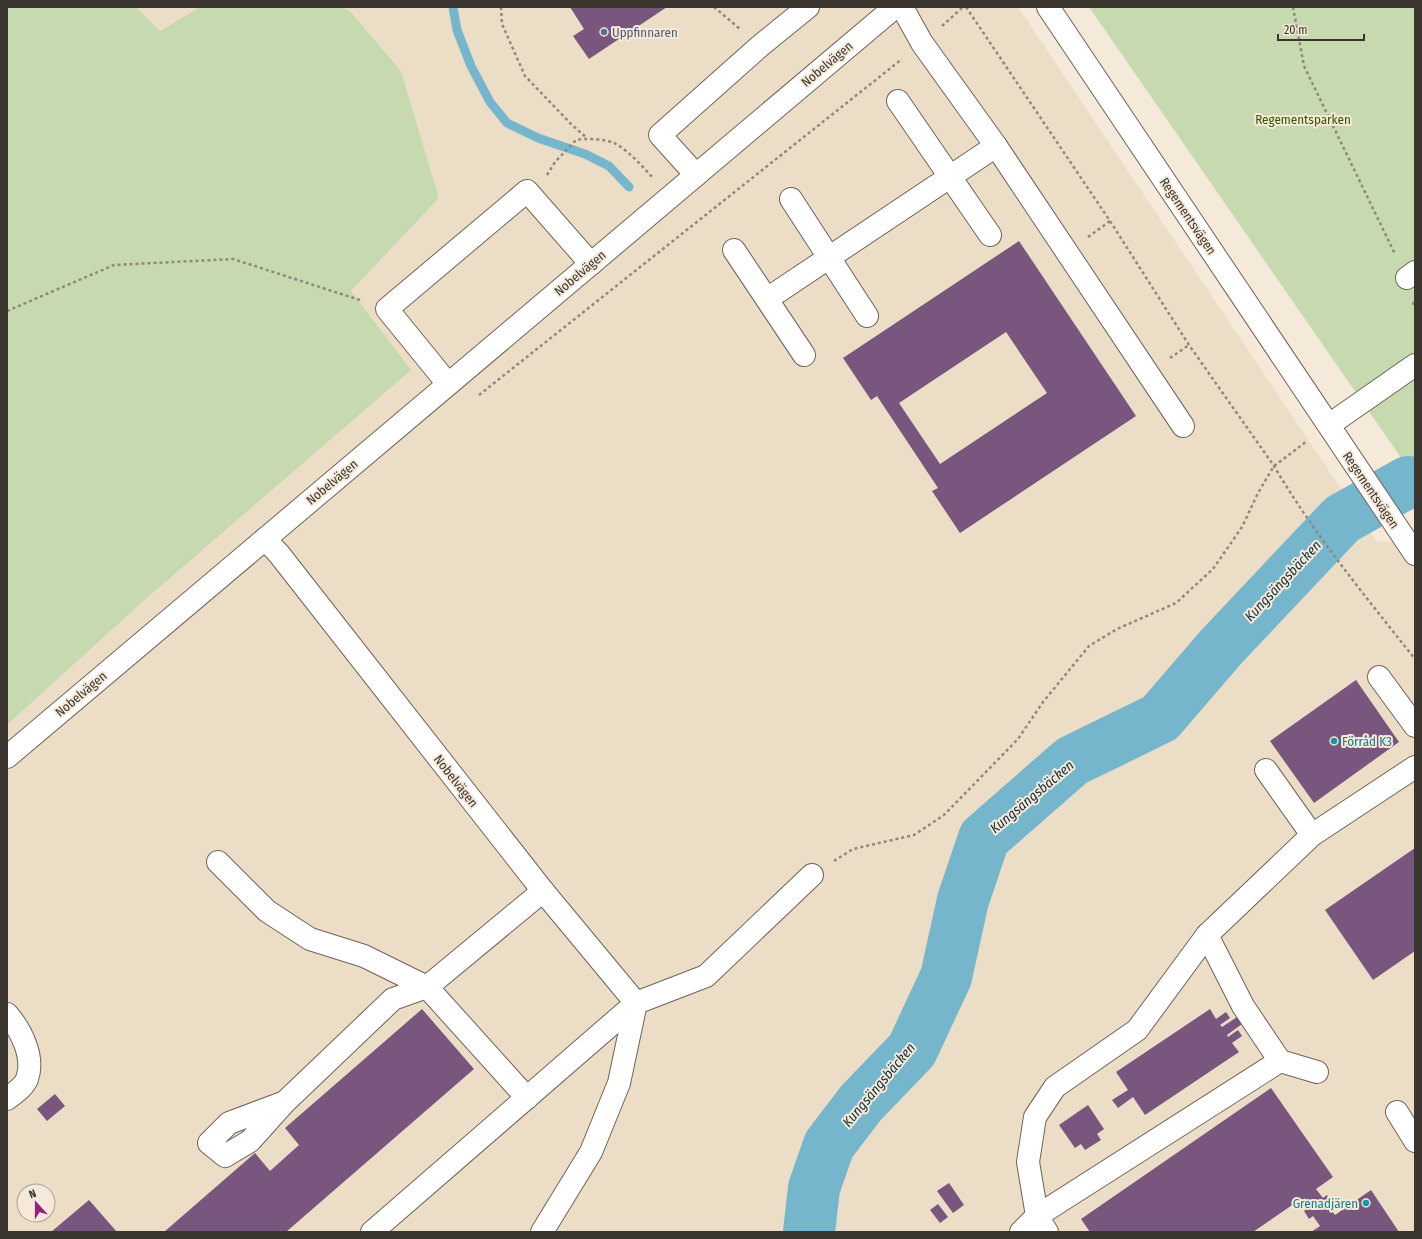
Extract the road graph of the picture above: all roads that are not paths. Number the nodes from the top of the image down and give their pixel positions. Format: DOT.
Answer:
graph roads {
  1 [pos="808,7"];
  2 [pos="895,7"];
  3 [pos="902,7"];
  4 [pos="1048,7"];
  5 [pos="898,101"];
  6 [pos="996,146"];
  7 [pos="696,175"];
  8 [pos="950,177"];
  9 [pos="791,199"];
  10 [pos="990,235"];
  11 [pos="734,250"];
  12 [pos="829,257"];
  13 [pos="591,264"];
  14 [pos="767,299"];
  15 [pos="866,316"];
  16 [pos="804,355"];
  17 [pos="1415,365"];
  18 [pos="448,384"];
  19 [pos="1328,425"];
  20 [pos="1183,426"];
  21 [pos="265,539"];
  22 [pos="1415,554"];
  23 [pos="1379,677"];
  24 [pos="1415,726"];
  25 [pos="7,757"];
  26 [pos="1415,767"];
  27 [pos="1266,770"];
  28 [pos="1312,835"];
  29 [pos="218,862"];
  30 [pos="812,874"];
  31 [pos="543,891"];
  32 [pos="1207,935"];
  33 [pos="427,987"];
  34 [pos="636,1003"];
  35 [pos="7,1014"];
  36 [pos="1280,1060"];
  37 [pos="1317,1072"];
  38 [pos="7,1098"];
  39 [pos="527,1098"];
  40 [pos="285,1102"];
  41 [pos="1397,1112"];
  42 [pos="1415,1141"];
  43 [pos="1042,1224"];
  44 [pos="372,1232"];
  45 [pos="542,1232"];
  46 [pos="1021,1232"];
  1 -- 7 [label="street"];
  2 -- 7 [label="street, Nobelvägen"];
  3 -- 6 [label="street"];
  4 -- 19 [label="street, Regementsvägen"];
  5 -- 8 [label="street"];
  6 -- 8 [label="street"];
  6 -- 20 [label="street"];
  7 -- 13 [label="street, Nobelvägen"];
  8 -- 10 [label="street"];
  8 -- 12 [label="street"];
  9 -- 12 [label="street"];
  11 -- 14 [label="street"];
  12 -- 14 [label="street"];
  12 -- 15 [label="street"];
  13 -- 18 [label="street, Nobelvägen"];
  13 -- 18 [label="street"];
  14 -- 16 [label="street"];
  17 -- 19 [label="street"];
  18 -- 21 [label="street, Nobelvägen"];
  19 -- 22 [label="street, Regementsvägen"];
  21 -- 25 [label="street, Nobelvägen"];
  21 -- 31 [label="street, Nobelvägen"];
  23 -- 24 [label="street"];
  26 -- 28 [label="street"];
  27 -- 28 [label="street"];
  28 -- 32 [label="street"];
  29 -- 33 [label="street"];
  30 -- 34 [label="street"];
  31 -- 33 [label="street"];
  31 -- 34 [label="street, Nobelvägen"];
  32 -- 36 [label="street"];
  32 -- 43 [label="street"];
  33 -- 39 [label="street"];
  33 -- 40 [label="street"];
  34 -- 39 [label="street"];
  34 -- 45 [label="street"];
  35 -- 38 [label="street"];
  36 -- 37 [label="street"];
  36 -- 43 [label="street"];
  39 -- 44 [label="street"];
  41 -- 42 [label="street"];
  43 -- 46 [label="street"];
}
